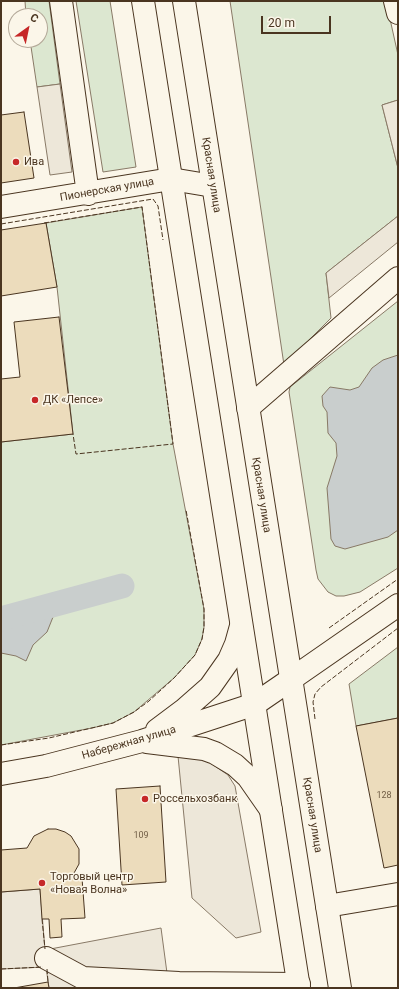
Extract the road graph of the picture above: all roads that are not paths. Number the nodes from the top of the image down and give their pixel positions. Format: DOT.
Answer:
graph roads {
  1 [pos="61,1"];
  2 [pos="143,1"];
  3 [pos="184,1"];
  4 [pos="395,1"];
  5 [pos="398,13"];
  6 [pos="171,179"];
  7 [pos="213,186"];
  8 [pos="88,194"];
  9 [pos="1,207"];
  10 [pos="398,278"];
  11 [pos="248,408"];
  12 [pos="398,605"];
  13 [pos="241,626"];
  14 [pos="290,680"];
  15 [pos="255,704"];
  16 [pos="142,742"];
  17 [pos="1,774"];
  18 [pos="271,810"];
  19 [pos="398,894"];
  20 [pos="327,906"];
  21 [pos="46,958"];
  22 [pos="84,983"];
  23 [pos="179,986"];
  24 [pos="299,986"];
  25 [pos="340,988"];
  1 -- 8 [label="main road"];
  2 -- 6 [label="main road"];
  3 -- 7 [label="main road, Красная улица"];
  4 -- 5 [label="main road"];
  6 -- 7 [label="main road, Пионерская улица"];
  6 -- 8 [label="main road, Пионерская улица"];
  6 -- 13 [label="main road"];
  7 -- 11 [label="main road, Красная улица"];
  8 -- 9 [label="main road, Пионерская улица"];
  10 -- 11 [label="main road"];
  11 -- 14 [label="main road, Красная улица"];
  12 -- 14 [label="main road"];
  13 -- 15 [label="main road"];
  13 -- 16 [label="main road"];
  14 -- 15 [label="main road, Набережная улица"];
  14 -- 20 [label="main road, Красная улица"];
  15 -- 16 [label="main road, Набережная улица"];
  15 -- 18 [label="main road"];
  16 -- 17 [label="main road, Набережная улица"];
  16 -- 18 [label="main road"];
  18 -- 24 [label="main road"];
  19 -- 20 [label="main road"];
  20 -- 25 [label="main road, Красная улица"];
  21 -- 22 [label="main road"];
  22 -- 23 [label="main road"];
  23 -- 24 [label="main road"];
}
